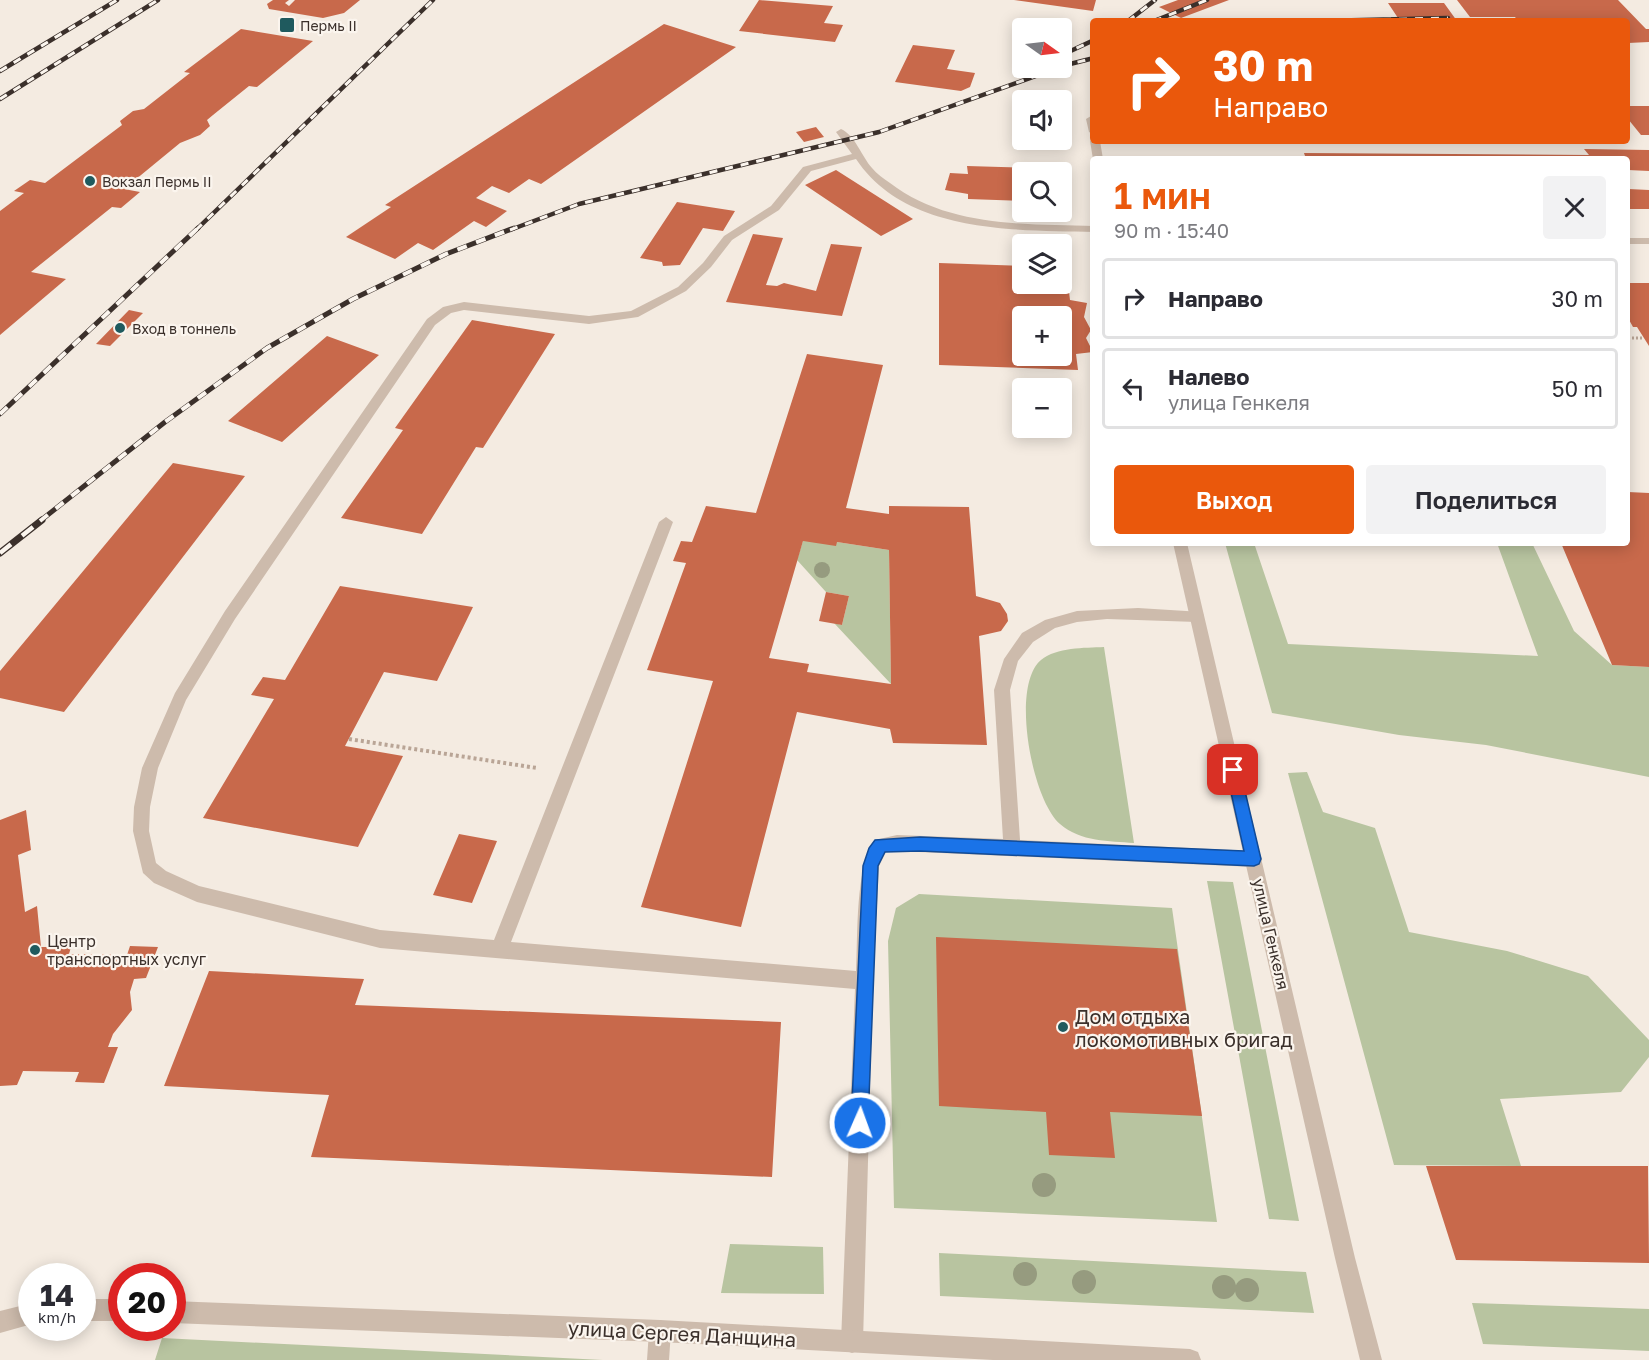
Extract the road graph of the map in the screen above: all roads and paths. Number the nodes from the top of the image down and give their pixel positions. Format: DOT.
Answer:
graph roads {
  1 [pos="841,132"];
  2 [pos="857,156"];
  3 [pos="1090,229"];
  4 [pos="1630,241"];
  5 [pos="1649,241"];
  6 [pos="1630,338"];
  7 [pos="1644,338"];
  8 [pos="666,522"];
  9 [pos="1181,546"];
  10 [pos="1197,616"];
  11 [pos="349,738"];
  12 [pos="568,773"];
  13 [pos="1012,847"];
  14 [pos="1254,859"];
  15 [pos="499,949"];
  16 [pos="864,981"];
  17 [pos="186,1313"];
  18 [pos="18,1317"];
  19 [pos="0,1322"];
  20 [pos="660,1331"];
  21 [pos="852,1342"];
  22 [pos="658,1360"];
  23 [pos="1190,1360"];
  24 [pos="1371,1360"];
  1 -- 2 [label="street"];
  2 -- 3 [label="street"];
  2 -- 15 [label="street"];
  4 -- 5 [label="street"];
  6 -- 7 [label="path"];
  8 -- 12 [label="street"];
  9 -- 10 [label="street, улица Генкеля"];
  10 -- 13 [label="street"];
  10 -- 14 [label="street, улица Генкеля"];
  11 -- 12 [label="path"];
  12 -- 15 [label="street"];
  13 -- 14 [label="street"];
  13 -- 16 [label="street"];
  14 -- 24 [label="street, улица Генкеля"];
  15 -- 16 [label="street"];
  16 -- 21 [label="street"];
  17 -- 20 [label="street, улица Сергея Данщина"];
  18 -- 19 [label="street"];
  20 -- 21 [label="street, улица Сергея Данщина"];
  20 -- 22 [label="street"];
  21 -- 23 [label="street, улица Сергея Данщина"];
}
